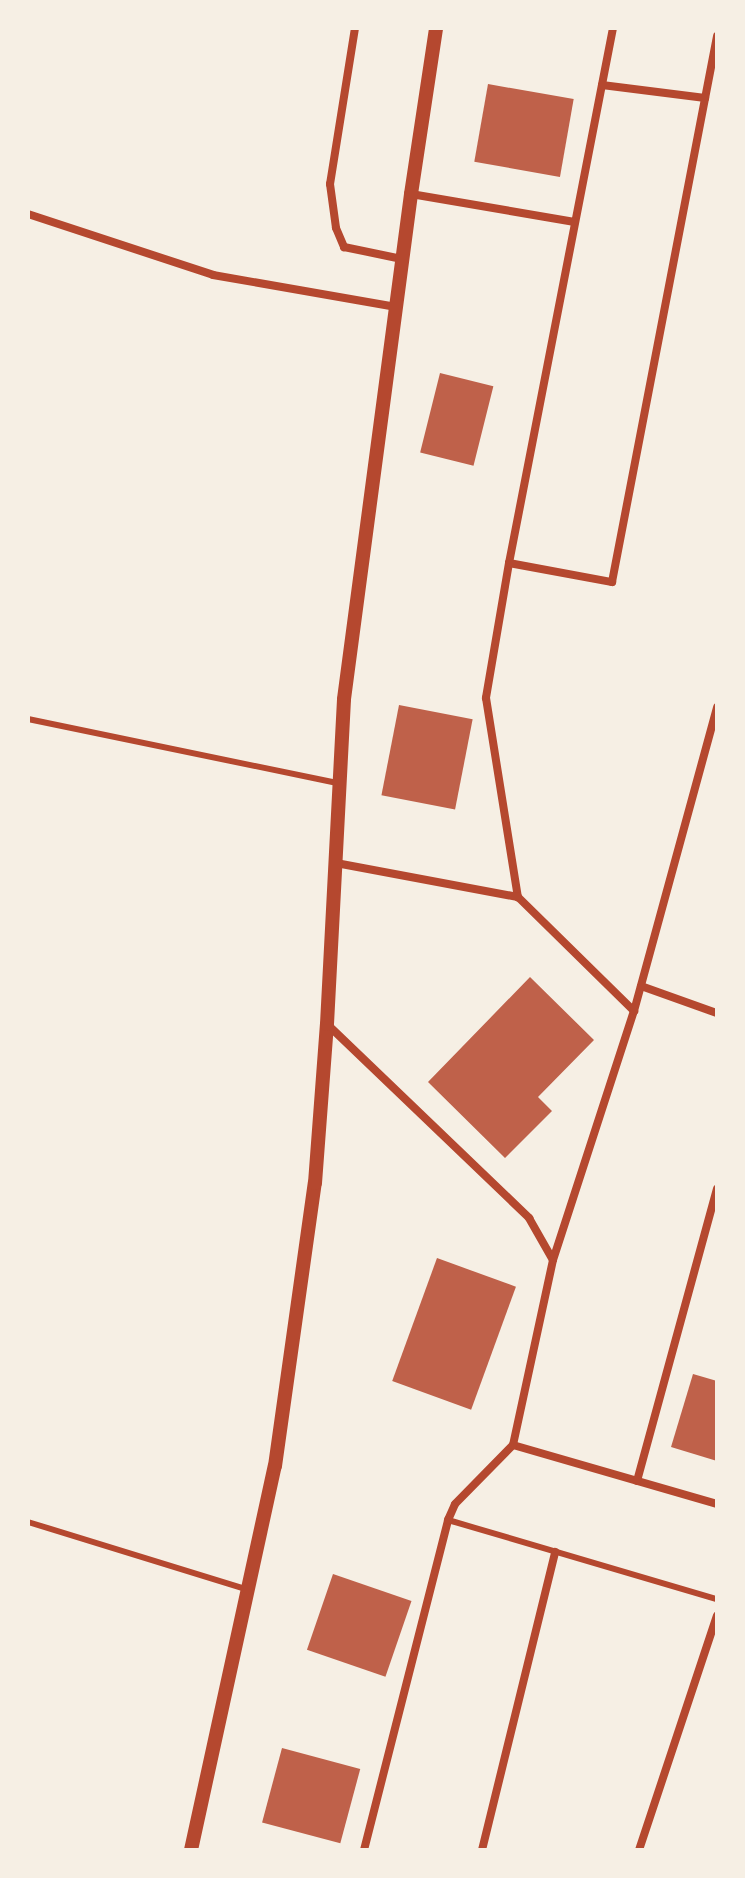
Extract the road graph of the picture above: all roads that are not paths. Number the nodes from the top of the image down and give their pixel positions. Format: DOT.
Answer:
graph roads {
  1 [pos="355,28"];
  2 [pos="436,28"];
  3 [pos="613,28"];
  4 [pos="717,36"];
  5 [pos="602,85"];
  6 [pos="705,98"];
  7 [pos="411,194"];
  8 [pos="28,214"];
  9 [pos="575,222"];
  10 [pos="402,259"];
  11 [pos="396,307"];
  12 [pos="509,563"];
  13 [pos="716,712"];
  14 [pos="28,719"];
  15 [pos="340,783"];
  16 [pos="336,863"];
  17 [pos="518,897"];
  18 [pos="641,986"];
  19 [pos="634,1011"];
  20 [pos="717,1013"];
  21 [pos="327,1024"];
  22 [pos="717,1189"];
  23 [pos="553,1260"];
  24 [pos="513,1445"];
  25 [pos="637,1481"];
  26 [pos="717,1504"];
  27 [pos="448,1520"];
  28 [pos="28,1522"];
  29 [pos="555,1552"];
  30 [pos="249,1590"];
  31 [pos="717,1599"];
  32 [pos="717,1616"];
  33 [pos="191,1850"];
  34 [pos="364,1850"];
  35 [pos="482,1850"];
  36 [pos="639,1850"];
  1 -- 10 [label="street"];
  2 -- 7 [label="street"];
  3 -- 5 [label="street"];
  4 -- 6 [label="street"];
  5 -- 6 [label="street"];
  5 -- 9 [label="street"];
  6 -- 12 [label="street"];
  7 -- 9 [label="street"];
  7 -- 10 [label="street"];
  8 -- 11 [label="street"];
  9 -- 12 [label="street"];
  10 -- 11 [label="street"];
  11 -- 15 [label="street"];
  12 -- 17 [label="street"];
  13 -- 18 [label="street"];
  14 -- 15 [label="lane"];
  15 -- 16 [label="street"];
  16 -- 17 [label="street"];
  16 -- 21 [label="street"];
  17 -- 19 [label="street"];
  18 -- 19 [label="street"];
  18 -- 20 [label="street"];
  19 -- 23 [label="street"];
  21 -- 23 [label="street"];
  21 -- 30 [label="street"];
  22 -- 25 [label="street"];
  23 -- 24 [label="street"];
  24 -- 25 [label="street"];
  24 -- 27 [label="street"];
  25 -- 26 [label="street"];
  27 -- 29 [label="lane"];
  27 -- 34 [label="street"];
  28 -- 30 [label="lane"];
  29 -- 31 [label="lane"];
  29 -- 35 [label="street"];
  30 -- 33 [label="street"];
  32 -- 36 [label="street"];
}
